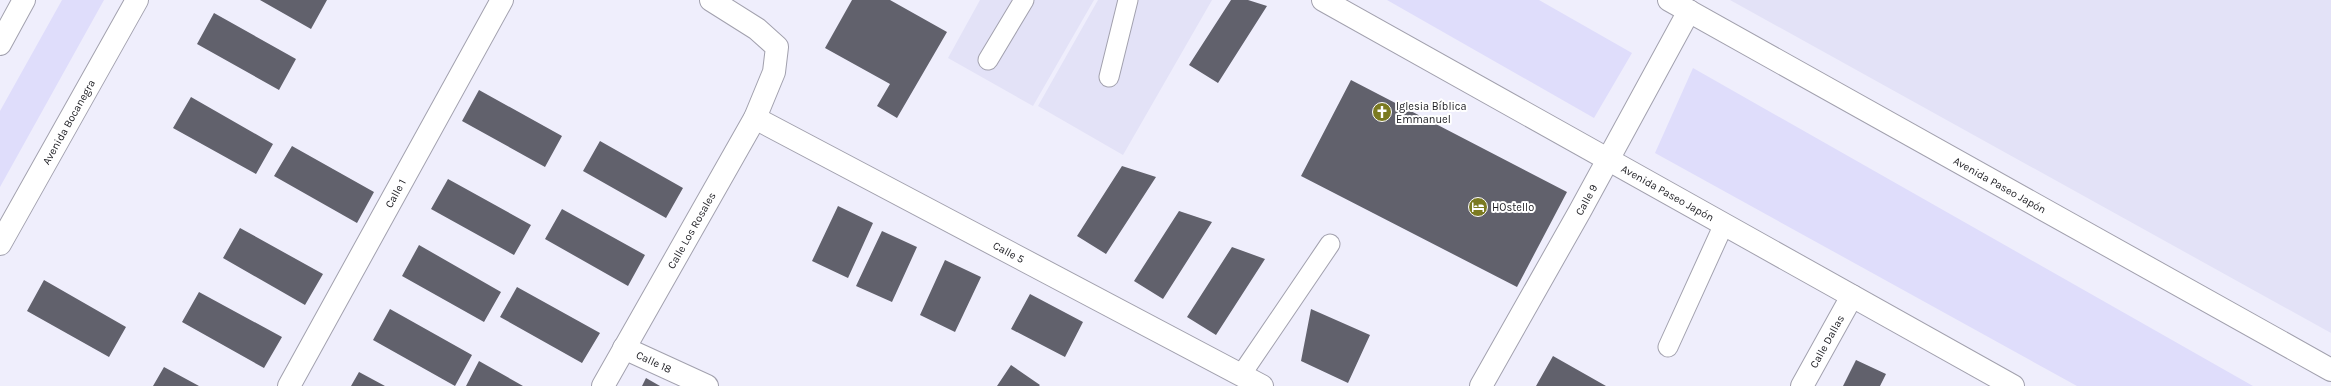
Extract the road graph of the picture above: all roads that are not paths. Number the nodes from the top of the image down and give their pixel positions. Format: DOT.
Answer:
graph roads {
  1 [pos="24,0"];
  2 [pos="137,0"];
  3 [pos="502,0"];
  4 [pos="711,0"];
  5 [pos="1024,0"];
  6 [pos="1128,0"];
  7 [pos="1323,0"];
  8 [pos="1669,0"];
  9 [pos="1689,11"];
  10 [pos="0,44"];
  11 [pos="988,60"];
  12 [pos="1108,77"];
  13 [pos="755,118"];
  14 [pos="1608,160"];
  15 [pos="1724,224"];
  16 [pos="0,244"];
  17 [pos="1330,244"];
  18 [pos="1852,296"];
  19 [pos="1668,347"];
  20 [pos="624,348"];
  21 [pos="2331,370"];
  22 [pos="1241,375"];
  23 [pos="289,386"];
  24 [pos="603,386"];
  25 [pos="707,386"];
  26 [pos="1262,386"];
  27 [pos="1481,386"];
  28 [pos="1802,386"];
  29 [pos="2013,386"];
  1 -- 10 [label="street"];
  2 -- 16 [label="street, Avenida Bocanegra"];
  3 -- 23 [label="street, Calle 1"];
  4 -- 13 [label="street, Calle Los Rosales"];
  5 -- 11 [label="lane"];
  6 -- 12 [label="lane"];
  7 -- 14 [label="street, Avenida Paseo Japón"];
  8 -- 9 [label="street, Avenida Paseo Japón"];
  9 -- 14 [label="street, Calle 9"];
  9 -- 21 [label="street, Avenida Paseo Japón"];
  13 -- 20 [label="street, Calle Los Rosales"];
  13 -- 22 [label="street, Calle 5"];
  14 -- 15 [label="street, Avenida Paseo Japón"];
  14 -- 27 [label="street, Calle 9"];
  15 -- 18 [label="street, Avenida Paseo Japón"];
  15 -- 19 [label="lane"];
  17 -- 22 [label="lane"];
  18 -- 28 [label="street, Calle Dallas"];
  18 -- 29 [label="street, Avenida Paseo Japón"];
  20 -- 24 [label="street, Calle Los Rosales"];
  20 -- 25 [label="street, Calle 18"];
  22 -- 26 [label="street, Calle 5"];
}
